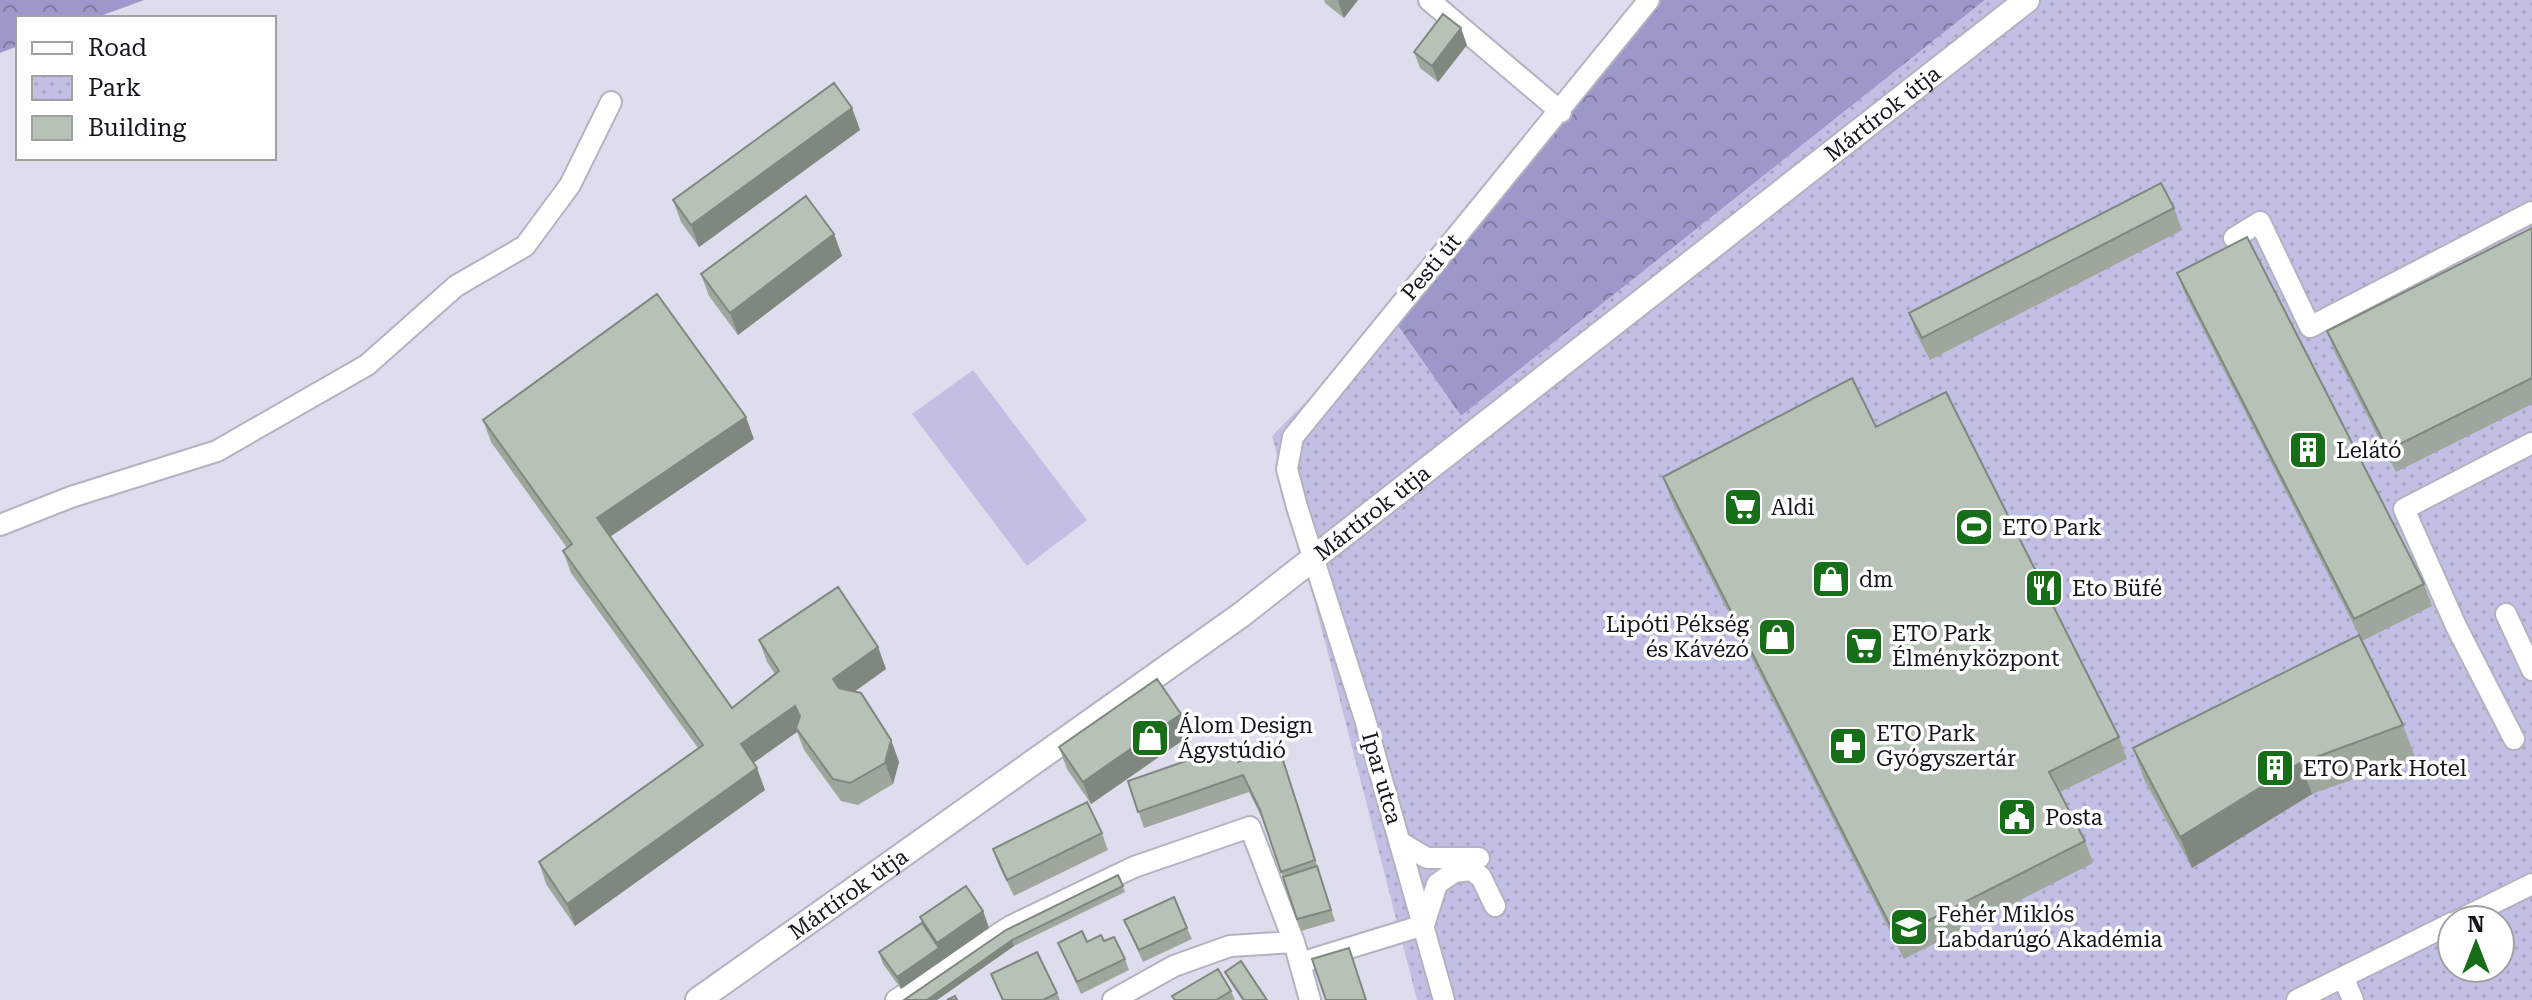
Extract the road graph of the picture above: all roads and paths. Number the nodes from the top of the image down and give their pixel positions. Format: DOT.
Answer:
graph roads {
  1 [pos="1429,0"];
  2 [pos="2027,0"];
  3 [pos="1640,3"];
  4 [pos="611,102"];
  5 [pos="1561,112"];
  6 [pos="2532,212"];
  7 [pos="2234,238"];
  8 [pos="2532,443"];
  9 [pos="0,525"];
  10 [pos="1315,558"];
  11 [pos="2506,614"];
  12 [pos="2532,670"];
  13 [pos="2514,739"];
  14 [pos="1400,842"];
  15 [pos="1479,858"];
  16 [pos="2532,884"];
  17 [pos="2491,904"];
  18 [pos="1495,906"];
  19 [pos="1424,925"];
  20 [pos="2436,931"];
  21 [pos="1294,942"];
  22 [pos="1300,963"];
  23 [pos="2343,977"];
  24 [pos="698,1000"];
  25 [pos="896,1000"];
  26 [pos="1113,1000"];
  27 [pos="1310,1000"];
  28 [pos="1444,1000"];
  29 [pos="2297,1000"];
  30 [pos="2353,1000"];
  1 -- 5 [label="street"];
  2 -- 10 [label="main road, Mártírok útja"];
  3 -- 5 [label="street, Pesti út"];
  4 -- 9 [label="street"];
  5 -- 10 [label="street, Pesti út"];
  6 -- 7 [label="street"];
  8 -- 13 [label="street"];
  10 -- 14 [label="street, Ipar utca"];
  10 -- 24 [label="main road, Mártírok útja"];
  11 -- 12 [label="street"];
  14 -- 15 [label="street"];
  14 -- 19 [label="street, Ipar utca"];
  16 -- 17 [label="street"];
  18 -- 19 [label="street"];
  19 -- 22 [label="street"];
  19 -- 28 [label="street, Ipar utca"];
  20 -- 23 [label="street"];
  21 -- 22 [label="street"];
  21 -- 25 [label="street"];
  21 -- 26 [label="street"];
  22 -- 27 [label="street"];
  23 -- 29 [label="street"];
  23 -- 30 [label="street"];
}
